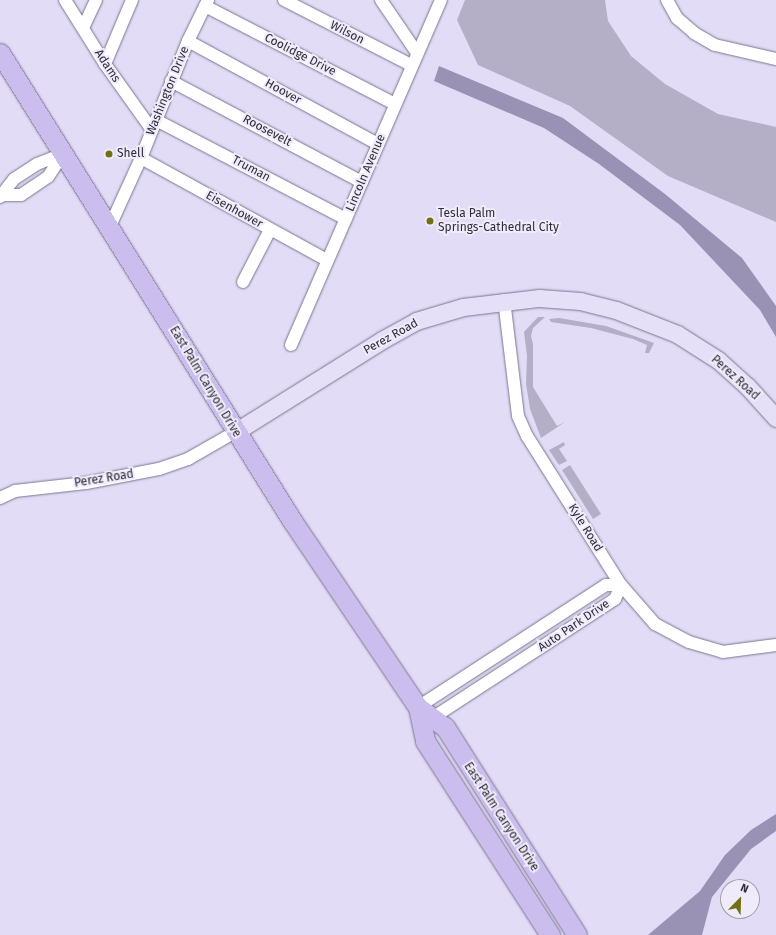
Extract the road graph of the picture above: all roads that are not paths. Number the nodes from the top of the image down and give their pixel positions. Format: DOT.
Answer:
graph roads {
  1 [pos="66,0"];
  2 [pos="96,0"];
  3 [pos="132,0"];
  4 [pos="284,0"];
  5 [pos="381,0"];
  6 [pos="667,0"];
  7 [pos="206,3"];
  8 [pos="436,3"];
  9 [pos="83,28"];
  10 [pos="188,40"];
  11 [pos="0,53"];
  12 [pos="417,53"];
  13 [pos="776,59"];
  14 [pos="105,64"];
  15 [pos="411,65"];
  16 [pos="171,81"];
  17 [pos="395,104"];
  18 [pos="154,125"];
  19 [pos="378,144"];
  20 [pos="64,154"];
  21 [pos="141,158"];
  22 [pos="362,182"];
  23 [pos="1,196"];
  24 [pos="346,219"];
  25 [pos="110,226"];
  26 [pos="270,230"];
  27 [pos="328,261"];
  28 [pos="243,282"];
  29 [pos="504,300"];
  30 [pos="291,345"];
  31 [pos="776,418"];
  32 [pos="235,432"];
  33 [pos="0,498"];
  34 [pos="621,585"];
  35 [pos="776,645"];
  36 [pos="418,707"];
  37 [pos="427,722"];
  38 [pos="550,935"];
  39 [pos="577,935"];
  1 -- 9 [label="street, Adams"];
  2 -- 9 [label="street"];
  3 -- 14 [label="street"];
  4 -- 15 [label="street, Wilson"];
  5 -- 12 [label="street"];
  6 -- 13 [label="street"];
  7 -- 10 [label="street, Washington Drive"];
  7 -- 17 [label="street, Coolidge Drive"];
  8 -- 12 [label="street, Lincoln Avenue"];
  9 -- 14 [label="street, Adams"];
  10 -- 16 [label="street, Washington Drive"];
  10 -- 19 [label="street, Hoover"];
  11 -- 20 [label="main road, East Palm Canyon Drive"];
  12 -- 15 [label="street, Lincoln Avenue"];
  14 -- 18 [label="street, Adams"];
  15 -- 17 [label="street, Lincoln Avenue"];
  16 -- 18 [label="street, Washington Drive"];
  16 -- 22 [label="street, Roosevelt"];
  17 -- 19 [label="street, Lincoln Avenue"];
  18 -- 21 [label="street, Washington Drive"];
  18 -- 24 [label="street, Truman"];
  19 -- 22 [label="street, Lincoln Avenue"];
  20 -- 23 [label="street"];
  20 -- 23 [label="street"];
  20 -- 25 [label="main road, East Palm Canyon Drive"];
  21 -- 25 [label="street, Washington Drive"];
  21 -- 26 [label="street, Eisenhower"];
  22 -- 24 [label="street, Lincoln Avenue"];
  24 -- 27 [label="street, Lincoln Avenue"];
  25 -- 32 [label="main road, East Palm Canyon Drive"];
  26 -- 27 [label="street, Eisenhower"];
  26 -- 28 [label="street"];
  27 -- 30 [label="street, Lincoln Avenue"];
  29 -- 31 [label="main road, Perez Road"];
  29 -- 32 [label="main road, Perez Road"];
  29 -- 34 [label="street, Kyle Road"];
  32 -- 33 [label="street, Perez Road"];
  32 -- 36 [label="main road, East Palm Canyon Drive"];
  34 -- 35 [label="street, Kyle Road"];
  34 -- 36 [label="street, Auto Park Drive"];
  34 -- 37 [label="street, Auto Park Drive"];
  36 -- 37 [label="main road, East Palm Canyon Drive"];
  37 -- 38 [label="main road, East Palm Canyon Drive"];
  37 -- 39 [label="main road, East Palm Canyon Drive"];
}
